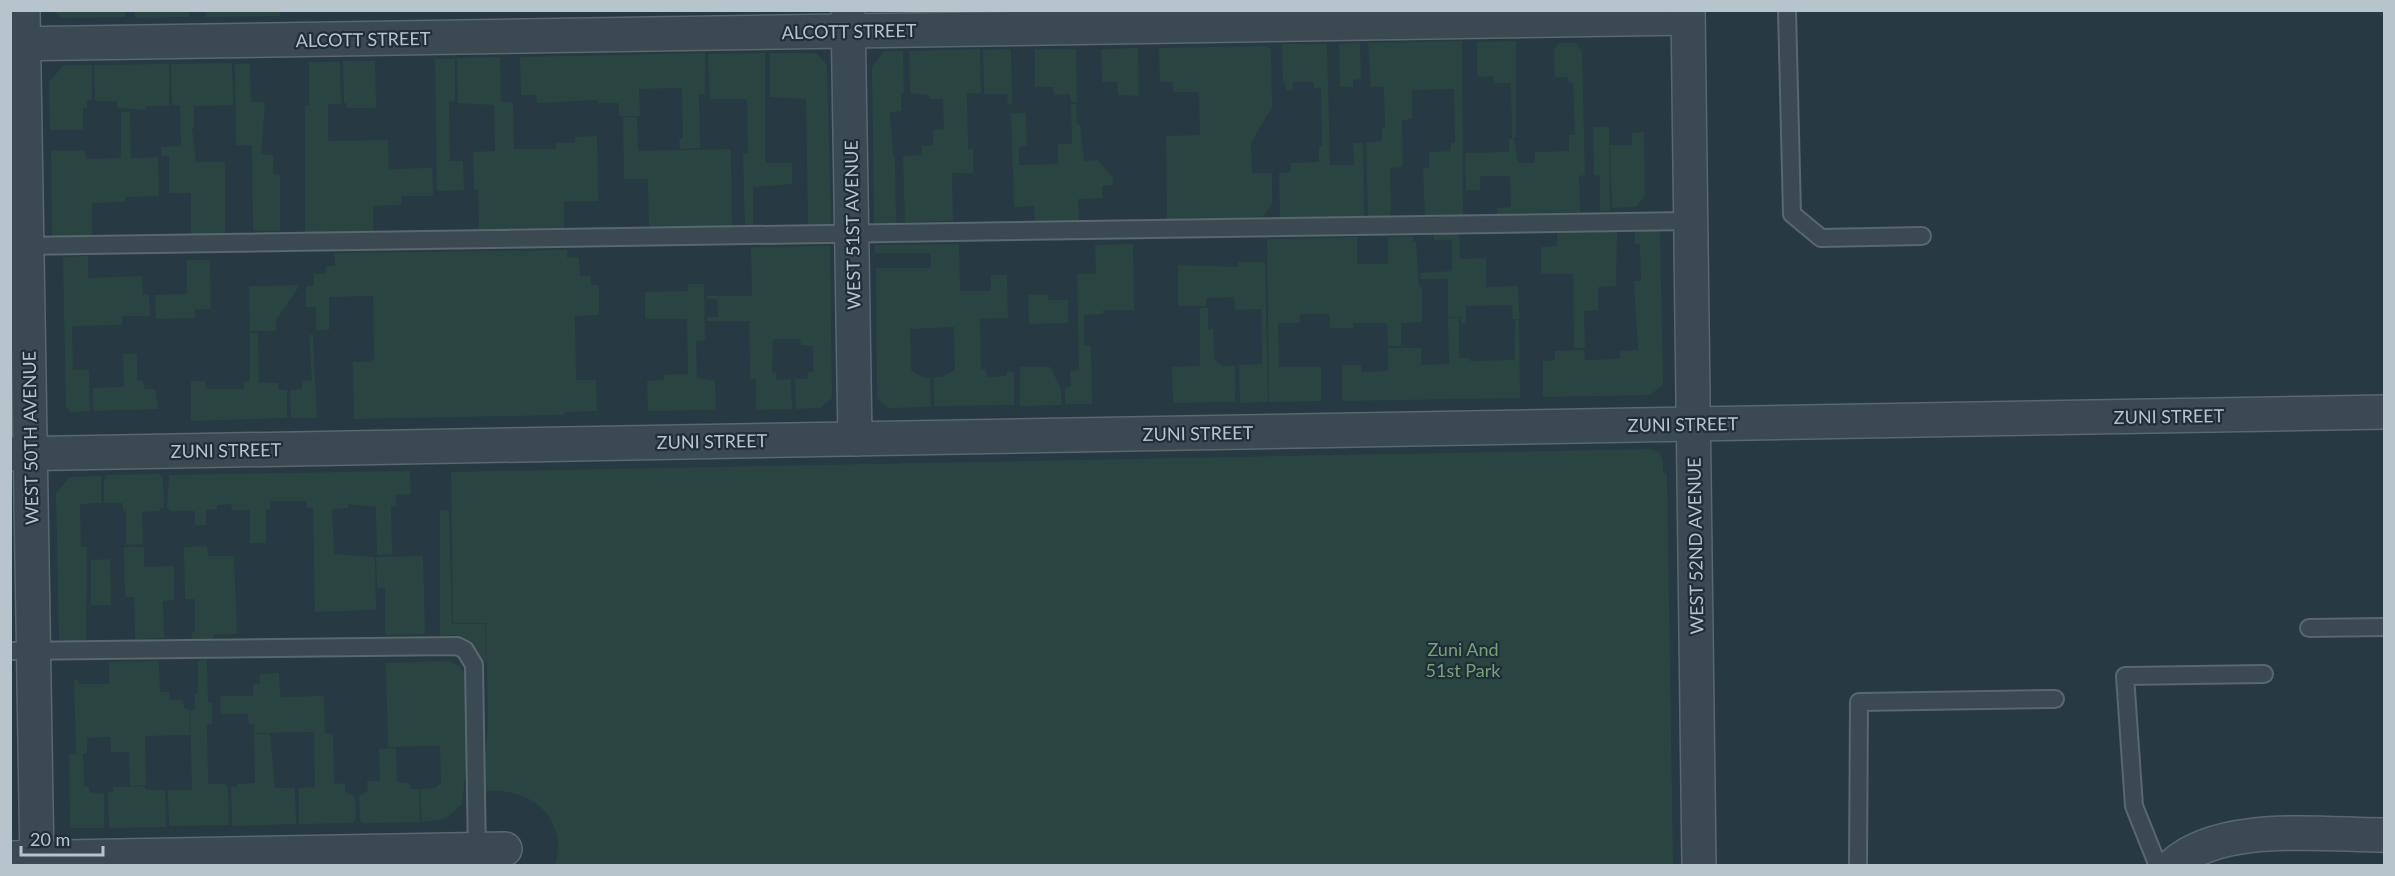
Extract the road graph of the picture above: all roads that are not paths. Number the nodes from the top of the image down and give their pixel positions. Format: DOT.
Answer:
graph roads {
  1 [pos="23,10"];
  2 [pos="1787,10"];
  3 [pos="1688,14"];
  4 [pos="848,21"];
  5 [pos="17,44"];
  6 [pos="1690,221"];
  7 [pos="852,233"];
  8 [pos="1922,236"];
  9 [pos="19,246"];
  10 [pos="2385,412"];
  11 [pos="1693,424"];
  12 [pos="855,439"];
  13 [pos="20,453"];
  14 [pos="2385,627"];
  15 [pos="2309,628"];
  16 [pos="22,651"];
  17 [pos="2264,674"];
  18 [pos="2055,699"];
  19 [pos="2385,835"];
  20 [pos="486,855"];
  21 [pos="28,860"];
  22 [pos="1699,866"];
  23 [pos="1858,866"];
  24 [pos="2158,866"];
  25 [pos="2172,866"];
  1 -- 5 [label="street, WEST 50TH AVENUE"];
  2 -- 8 [label="lane"];
  3 -- 4 [label="street, ALCOTT STREET"];
  3 -- 6 [label="street, WEST 52ND AVENUE"];
  4 -- 5 [label="street, ALCOTT STREET"];
  4 -- 7 [label="street, WEST 51ST AVENUE"];
  5 -- 9 [label="street, WEST 50TH AVENUE"];
  6 -- 7 [label="lane"];
  6 -- 11 [label="street, WEST 52ND AVENUE"];
  7 -- 9 [label="lane"];
  7 -- 12 [label="street, WEST 51ST AVENUE"];
  9 -- 13 [label="street, WEST 50TH AVENUE"];
  10 -- 11 [label="street, ZUNI STREET"];
  11 -- 12 [label="street, ZUNI STREET"];
  11 -- 22 [label="street, WEST 52ND AVENUE"];
  12 -- 13 [label="street, ZUNI STREET"];
  13 -- 16 [label="street, WEST 50TH AVENUE"];
  14 -- 15 [label="lane"];
  16 -- 20 [label="lane"];
  16 -- 21 [label="street, WEST 50TH AVENUE"];
  17 -- 24 [label="lane"];
  18 -- 23 [label="lane"];
  19 -- 25 [label="street"];
  20 -- 21 [label="street"];
}
